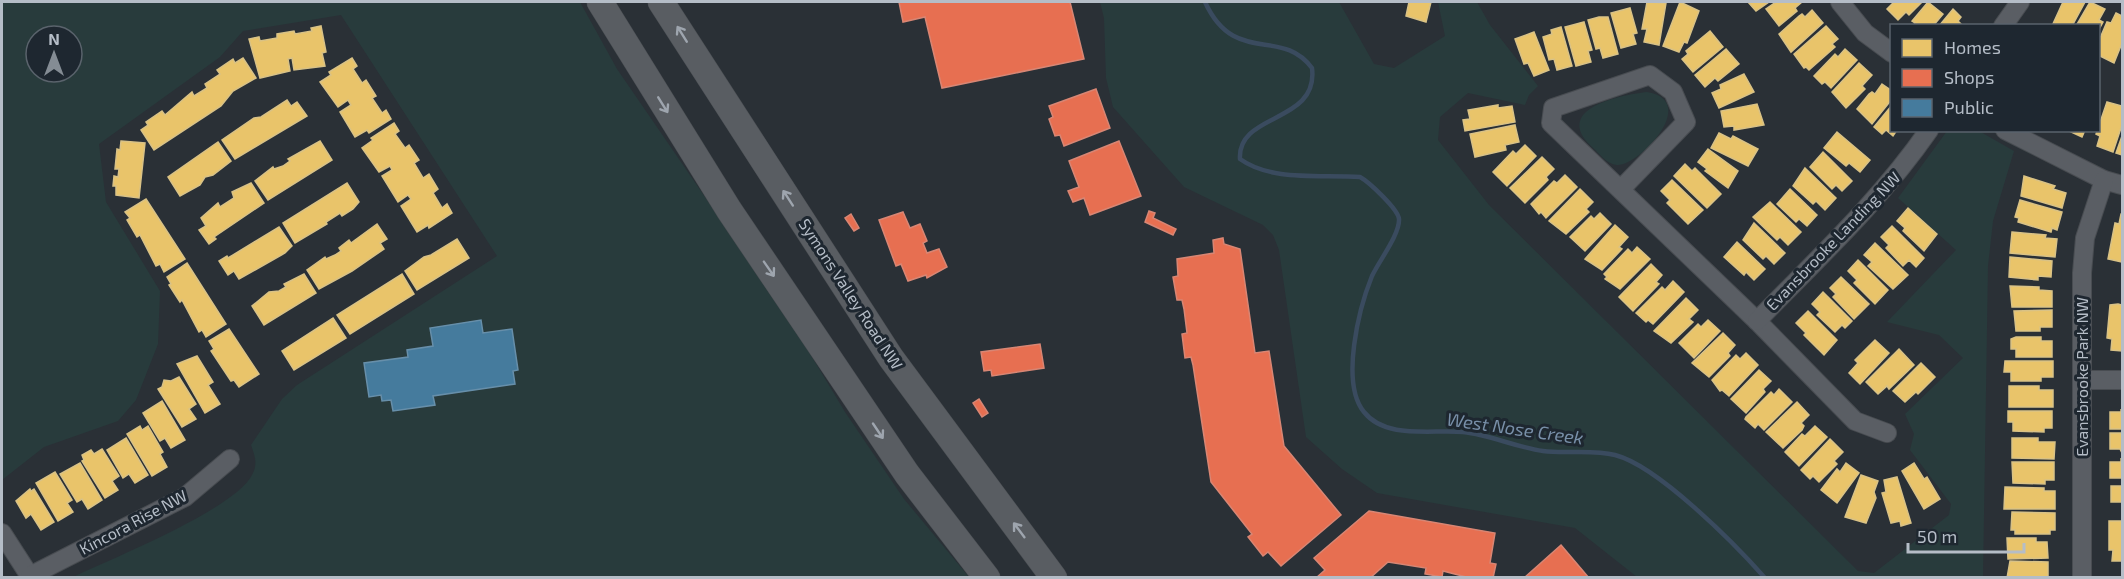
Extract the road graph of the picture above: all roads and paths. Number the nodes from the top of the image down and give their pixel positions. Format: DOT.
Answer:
graph roads {
  1 [pos="600,2"];
  2 [pos="661,2"];
  3 [pos="1840,2"];
  4 [pos="2020,2"];
  5 [pos="2004,24"];
  6 [pos="1890,52"];
  7 [pos="1928,132"];
  8 [pos="2009,132"];
  9 [pos="2104,180"];
  10 [pos="2122,185"];
  11 [pos="1621,189"];
  12 [pos="1756,321"];
  13 [pos="2082,380"];
  14 [pos="2122,380"];
  15 [pos="1887,433"];
  16 [pos="230,459"];
  17 [pos="2,533"];
  18 [pos="31,577"];
  19 [pos="987,578"];
  20 [pos="1054,578"];
  21 [pos="2082,578"];
  1 -- 19 [label="main road, one-way"];
  20 -- 2 [label="main road, Symons Valley Road NW, one-way"];
  3 -- 6 [label="street"];
  4 -- 5 [label="street"];
  7 -- 12 [label="street, Evansbrooke Landing NW"];
  8 -- 9 [label="street"];
  9 -- 10 [label="street"];
  9 -- 13 [label="street, Evansbrooke Park NW"];
  11 -- 11 [label="street, Evansbrooke Landing NW"];
  11 -- 12 [label="street, Evansbrooke Landing NW"];
  12 -- 15 [label="street, Evansbrooke Landing NW"];
  13 -- 14 [label="street"];
  13 -- 21 [label="street, Evansbrooke Park NW"];
  16 -- 18 [label="street, Kincora Rise NW"];
  17 -- 18 [label="street"];
}
